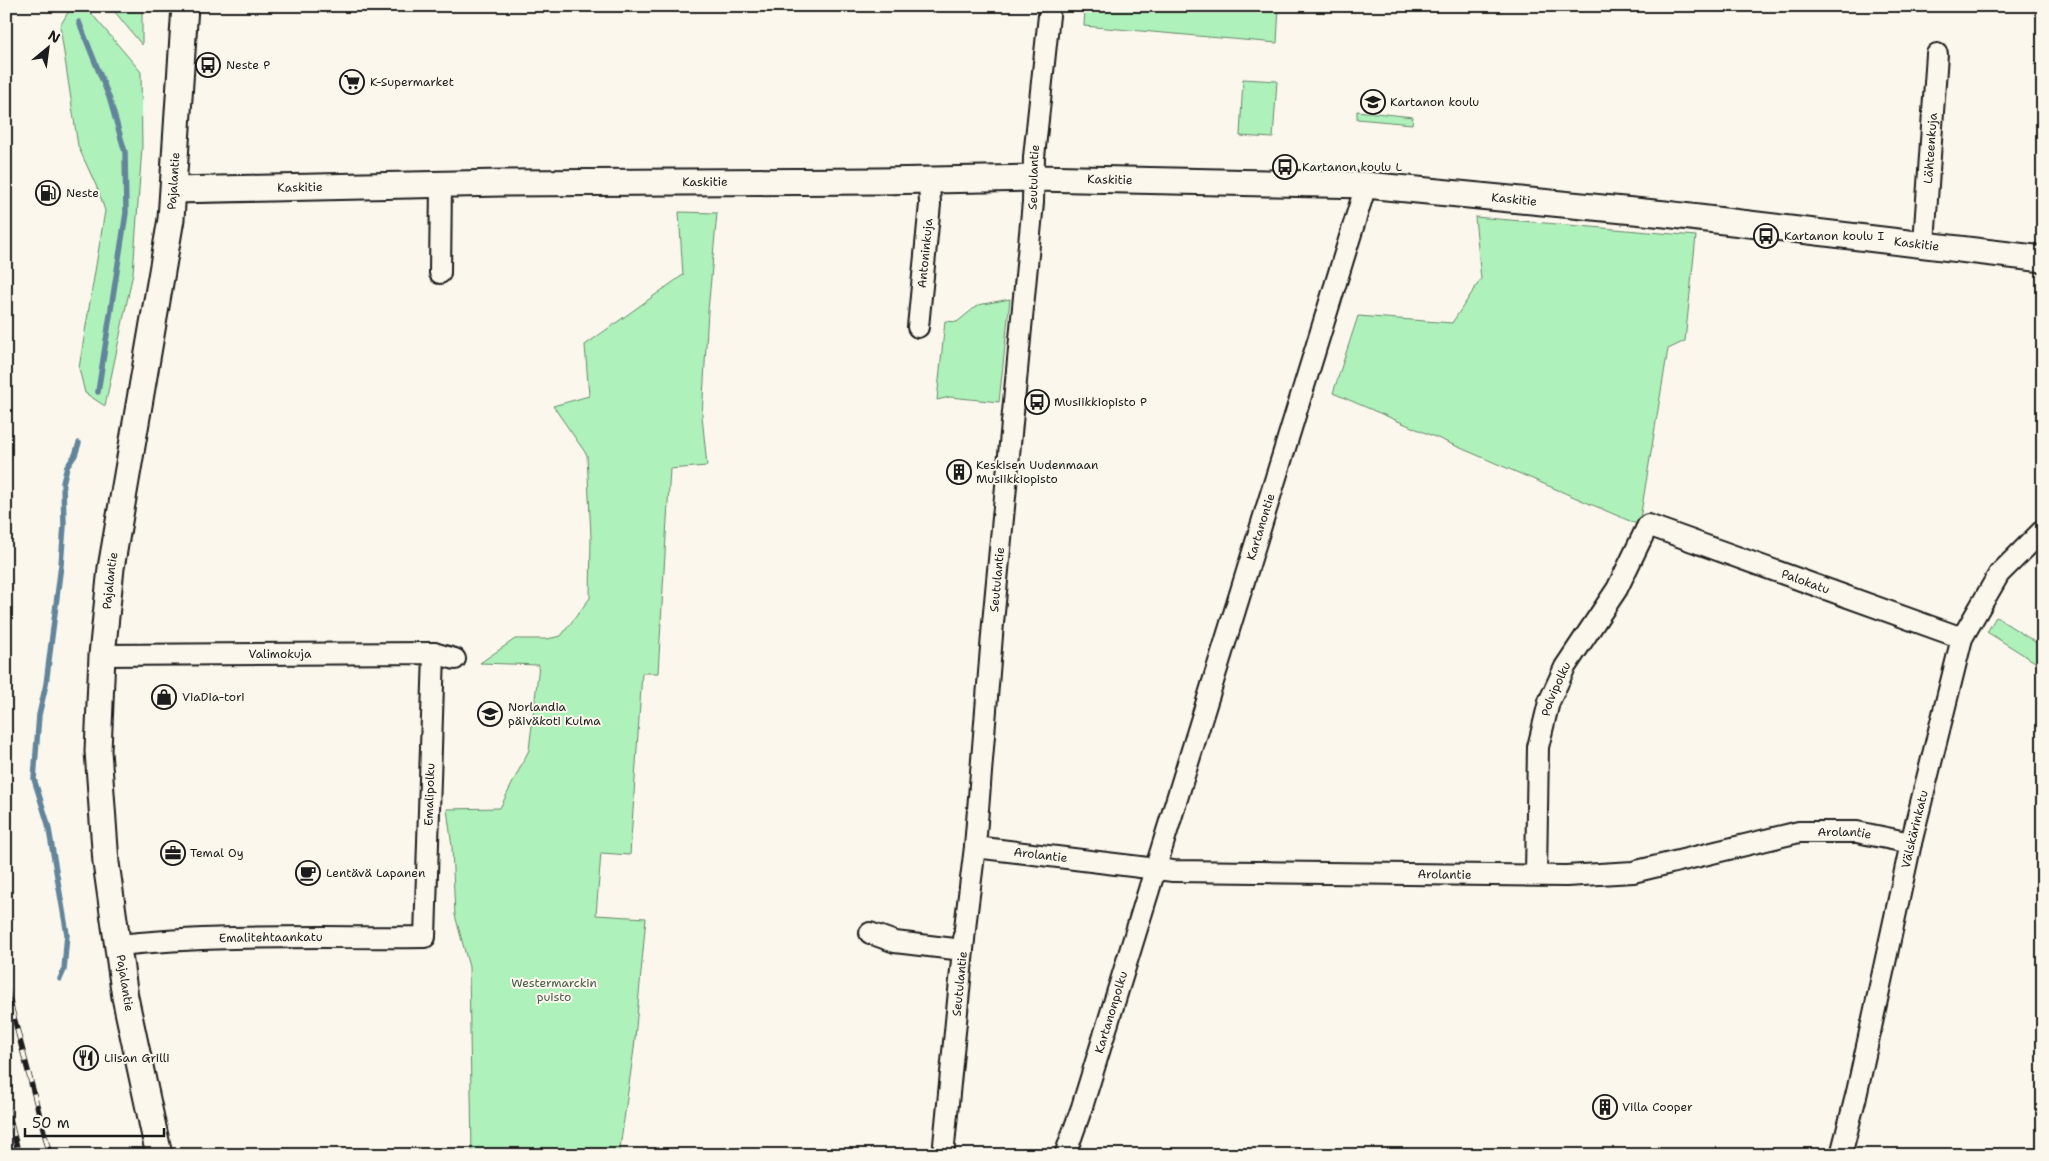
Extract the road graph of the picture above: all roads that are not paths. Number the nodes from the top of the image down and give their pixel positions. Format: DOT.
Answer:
graph roads {
  1 [pos="185,6"];
  2 [pos="1050,6"];
  3 [pos="1938,54"];
  4 [pos="1034,178"];
  5 [pos="929,180"];
  6 [pos="441,184"];
  7 [pos="1366,185"];
  8 [pos="174,190"];
  9 [pos="1924,243"];
  10 [pos="2043,258"];
  11 [pos="440,273"];
  12 [pos="918,327"];
  13 [pos="1648,525"];
  14 [pos="2038,542"];
  15 [pos="1962,638"];
  16 [pos="434,653"];
  17 [pos="102,656"];
  18 [pos="455,659"];
  19 [pos="1911,843"];
  20 [pos="975,847"];
  21 [pos="1156,868"];
  22 [pos="1536,875"];
  23 [pos="870,934"];
  24 [pos="425,937"];
  25 [pos="119,945"];
  26 [pos="962,950"];
  27 [pos="159,1155"];
  28 [pos="943,1155"];
  29 [pos="1065,1155"];
  30 [pos="1841,1155"];
  1 -- 8 [label="street, Pajalantie"];
  2 -- 4 [label="street, Seutulantie"];
  3 -- 9 [label="street, Lähteenkuja"];
  4 -- 5 [label="street, Kaskitie"];
  4 -- 7 [label="street, Kaskitie"];
  4 -- 20 [label="street, Seutulantie"];
  5 -- 6 [label="street, Kaskitie"];
  5 -- 12 [label="street, Antoninkuja"];
  6 -- 8 [label="street, Kaskitie"];
  6 -- 11 [label="street"];
  7 -- 9 [label="street, Kaskitie"];
  7 -- 21 [label="street, Kartanontie"];
  8 -- 17 [label="street, Pajalantie"];
  9 -- 10 [label="street, Kaskitie"];
  13 -- 15 [label="street, Palokatu"];
  13 -- 22 [label="street, Polvipolku"];
  14 -- 15 [label="street, Välskärinkatu"];
  15 -- 19 [label="street, Välskärinkatu"];
  16 -- 17 [label="street, Valimokuja"];
  16 -- 18 [label="street, Valimokuja"];
  16 -- 24 [label="street, Emalipolku"];
  17 -- 25 [label="street, Pajalantie"];
  19 -- 22 [label="street, Arolantie"];
  19 -- 30 [label="street, Välskärinkatu"];
  20 -- 21 [label="street, Arolantie"];
  20 -- 26 [label="street, Seutulantie"];
  21 -- 22 [label="street, Arolantie"];
  21 -- 29 [label="street, Kartanonpolku"];
  23 -- 26 [label="street"];
  24 -- 25 [label="street, Emalitehtaankatu"];
  25 -- 27 [label="street, Pajalantie"];
  26 -- 28 [label="street, Seutulantie"];
}
